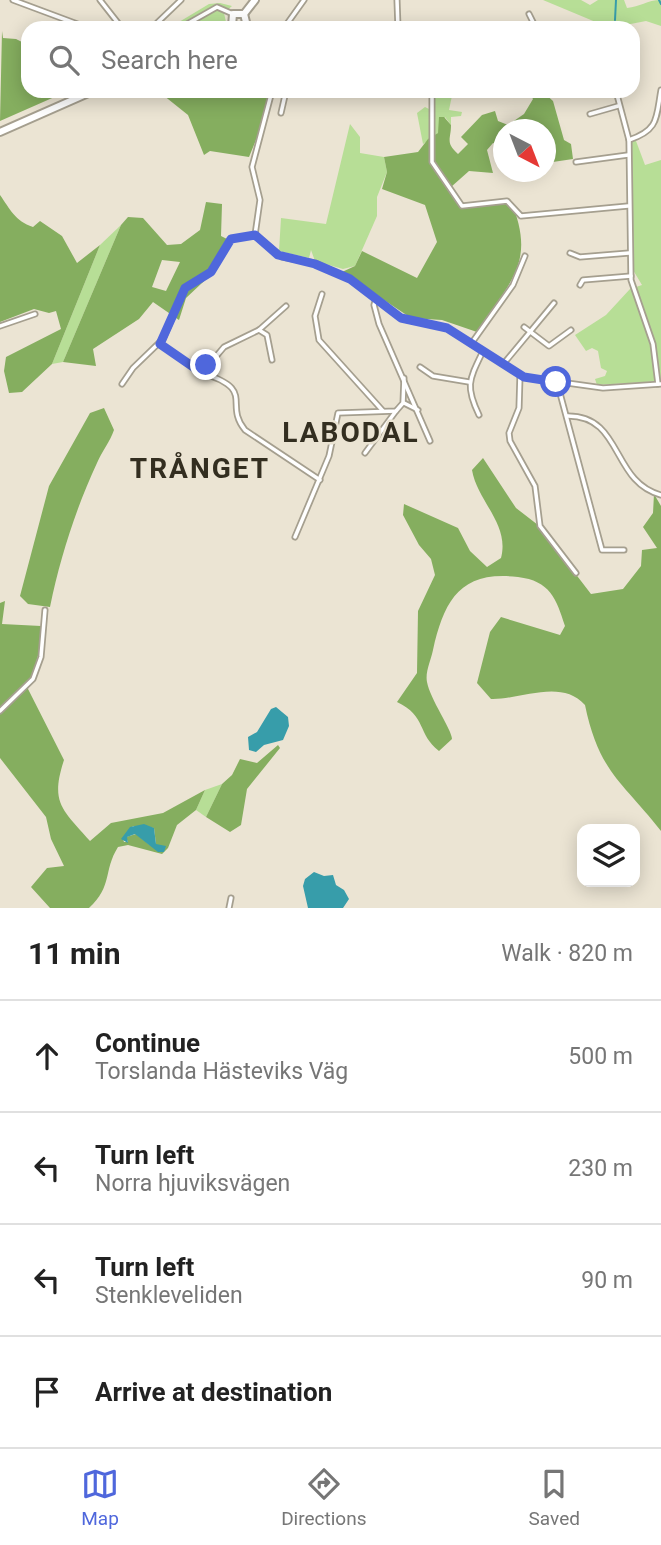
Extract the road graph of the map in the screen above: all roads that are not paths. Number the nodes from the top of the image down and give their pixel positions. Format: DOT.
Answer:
graph roads {
  1 [pos="13,0"];
  2 [pos="100,0"];
  3 [pos="181,0"];
  4 [pos="255,0"];
  5 [pos="304,0"];
  6 [pos="397,0"];
  7 [pos="233,14"];
  8 [pos="244,14"];
  9 [pos="529,14"];
  10 [pos="69,21"];
  11 [pos="116,21"];
  12 [pos="160,21"];
  13 [pos="192,21"];
  14 [pos="233,21"];
  15 [pos="247,21"];
  16 [pos="289,21"];
  17 [pos="398,21"];
  18 [pos="532,21"];
  19 [pos="661,90"];
  20 [pos="77,98"];
  21 [pos="270,98"];
  22 [pos="285,98"];
  23 [pos="432,98"];
  24 [pos="617,98"];
  25 [pos="618,106"];
  26 [pos="281,113"];
  27 [pos="590,114"];
  28 [pos="0,132"];
  29 [pos="629,140"];
  30 [pos="628,155"];
  31 [pos="576,162"];
  32 [pos="628,206"];
  33 [pos="255,235"];
  34 [pos="570,253"];
  35 [pos="629,253"];
  36 [pos="525,256"];
  37 [pos="631,276"];
  38 [pos="580,285"];
  39 [pos="322,294"];
  40 [pos="376,298"];
  41 [pos="554,303"];
  42 [pos="286,306"];
  43 [pos="35,314"];
  44 [pos="0,326"];
  45 [pos="524,327"];
  46 [pos="259,330"];
  47 [pos="571,330"];
  48 [pos="531,332"];
  49 [pos="160,344"];
  50 [pos="471,344"];
  51 [pos="483,351"];
  52 [pos="272,360"];
  53 [pos="505,362"];
  54 [pos="420,367"];
  55 [pos="202,373"];
  56 [pos="520,375"];
  57 [pos="404,378"];
  58 [pos="470,382"];
  59 [pos="556,382"];
  60 [pos="122,384"];
  61 [pos="659,384"];
  62 [pos="403,403"];
  63 [pos="418,410"];
  64 [pos="383,411"];
  65 [pos="396,411"];
  66 [pos="479,415"];
  67 [pos="566,416"];
  68 [pos="430,440"];
  69 [pos="365,453"];
  70 [pos="320,480"];
  71 [pos="661,495"];
  72 [pos="295,537"];
  73 [pos="624,550"];
  74 [pos="576,573"];
  75 [pos="45,610"];
  76 [pos="0,711"];
  77 [pos="231,898"];
  78 [pos="229,908"];
  1 -- 10 [label="street"];
  2 -- 11 [label="street"];
  3 -- 12 [label="street"];
  4 -- 8 [label="main road"];
  5 -- 16 [label="street"];
  6 -- 17 [label="street"];
  7 -- 8 [label="main road"];
  7 -- 13 [label="street"];
  7 -- 14 [label="main road"];
  8 -- 15 [label="main road"];
  9 -- 18 [label="street"];
  19 -- 29 [label="street"];
  20 -- 28 [label="main road"];
  21 -- 33 [label="street"];
  22 -- 26 [label="street"];
  23 -- 32 [label="street"];
  24 -- 25 [label="street"];
  25 -- 27 [label="street"];
  25 -- 29 [label="street"];
  29 -- 30 [label="street"];
  30 -- 31 [label="street"];
  30 -- 32 [label="street"];
  32 -- 35 [label="street"];
  33 -- 40 [label="street"];
  33 -- 49 [label="street"];
  34 -- 35 [label="street"];
  35 -- 37 [label="street"];
  36 -- 50 [label="street"];
  37 -- 38 [label="street"];
  37 -- 61 [label="street"];
  39 -- 64 [label="street"];
  40 -- 50 [label="street"];
  40 -- 57 [label="street"];
  41 -- 48 [label="street"];
  42 -- 46 [label="street"];
  43 -- 44 [label="street"];
  45 -- 48 [label="street"];
  46 -- 52 [label="street"];
  46 -- 55 [label="street"];
  47 -- 48 [label="street"];
  48 -- 53 [label="street"];
  49 -- 55 [label="street"];
  49 -- 60 [label="street"];
  50 -- 51 [label="street"];
  51 -- 53 [label="street"];
  51 -- 58 [label="street"];
  53 -- 56 [label="street"];
  54 -- 58 [label="street"];
  55 -- 70 [label="street"];
  56 -- 59 [label="street"];
  56 -- 74 [label="street"];
  57 -- 62 [label="street"];
  57 -- 63 [label="street"];
  58 -- 66 [label="street"];
  59 -- 61 [label="street"];
  59 -- 67 [label="street"];
  62 -- 63 [label="street"];
  62 -- 65 [label="street"];
  63 -- 68 [label="street"];
  64 -- 65 [label="street"];
  64 -- 70 [label="street"];
  65 -- 69 [label="street"];
  67 -- 71 [label="street"];
  67 -- 73 [label="street"];
  70 -- 72 [label="street"];
  75 -- 76 [label="street"];
  77 -- 78 [label="street"];
}
